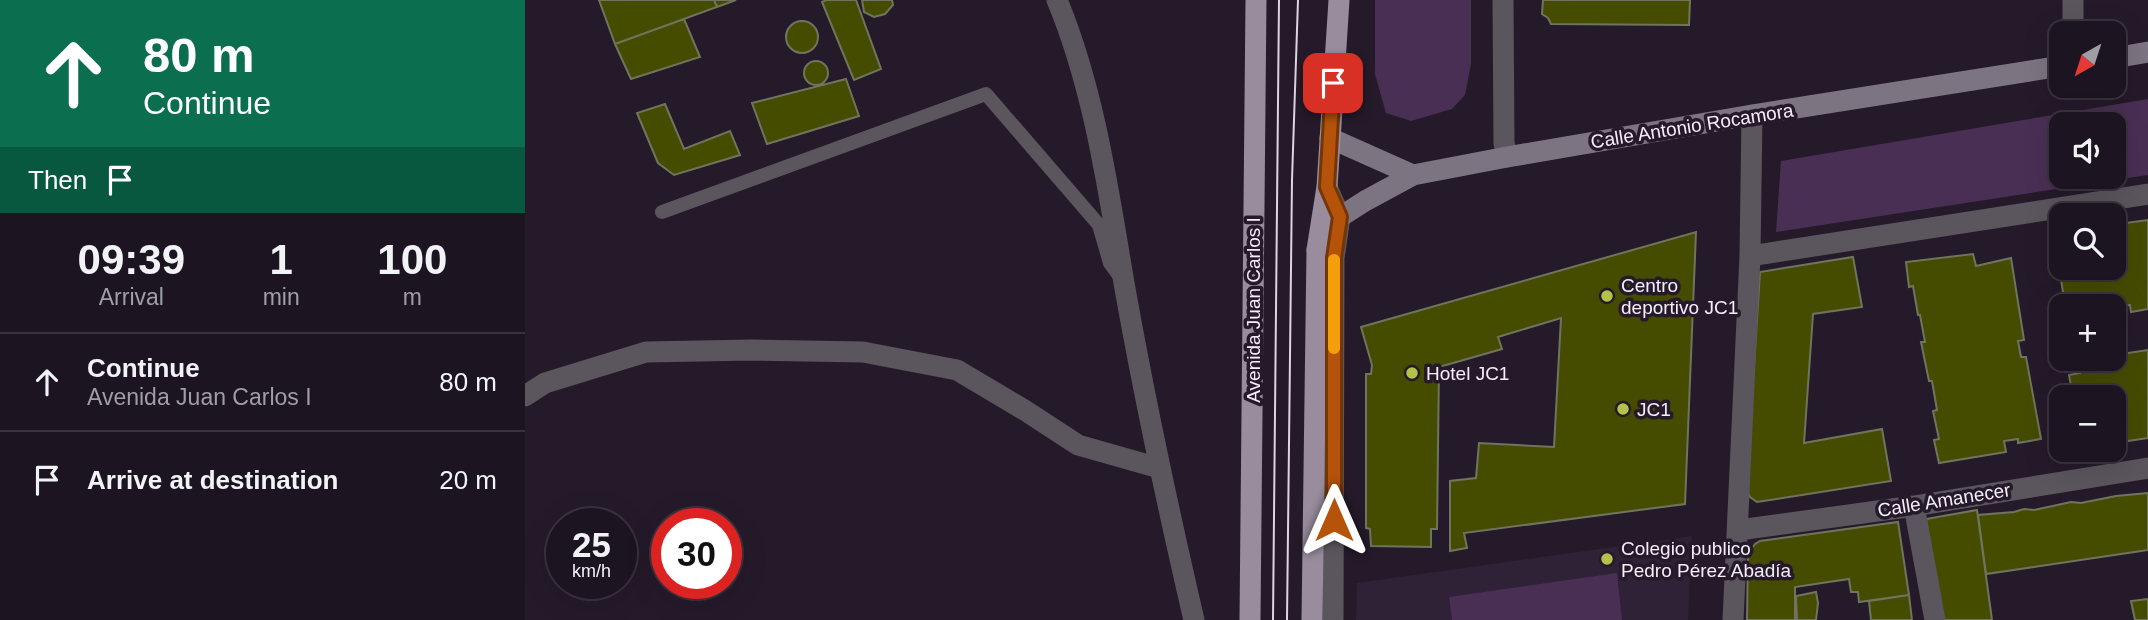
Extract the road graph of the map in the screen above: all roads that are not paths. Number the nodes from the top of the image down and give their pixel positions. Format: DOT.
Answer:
graph roads {
  1 [pos="1057,0"];
  2 [pos="1256,0"];
  3 [pos="1339,0"];
  4 [pos="1503,0"];
  5 [pos="2073,0"];
  6 [pos="2073,21"];
  7 [pos="2148,52"];
  8 [pos="2126,56"];
  9 [pos="2049,68"];
  10 [pos="1752,115"];
  11 [pos="1330,138"];
  12 [pos="1507,157"];
  13 [pos="1413,175"];
  14 [pos="1327,187"];
  15 [pos="2148,194"];
  16 [pos="662,212"];
  17 [pos="1340,217"];
  18 [pos="1317,250"];
  19 [pos="1750,256"];
  20 [pos="1124,282"];
  21 [pos="525,396"];
  22 [pos="1159,468"];
  23 [pos="2148,468"];
  24 [pos="1914,506"];
  25 [pos="1739,530"];
  26 [pos="1194,620"];
  27 [pos="1250,620"];
  28 [pos="1312,620"];
  29 [pos="1333,620"];
  30 [pos="1733,620"];
  31 [pos="1935,620"];
  1 -- 20 [label="street"];
  2 -- 27 [label="main road, Avenida Juan Carlos I"];
  3 -- 11 [label="main road"];
  4 -- 12 [label="street"];
  5 -- 6 [label="street"];
  7 -- 8 [label="street"];
  9 -- 10 [label="street, Calle Antonio Rocamora"];
  10 -- 12 [label="street, Calle Antonio Rocamora"];
  10 -- 19 [label="street"];
  11 -- 13 [label="street"];
  11 -- 14 [label="main road"];
  12 -- 13 [label="street, Calle Antonio Rocamora"];
  13 -- 17 [label="street, Calle Antonio Rocamora"];
  14 -- 17 [label="street"];
  14 -- 18 [label="main road"];
  15 -- 19 [label="street"];
  16 -- 20 [label="lane"];
  17 -- 18 [label="street"];
  17 -- 29 [label="street"];
  18 -- 28 [label="main road"];
  19 -- 25 [label="street"];
  20 -- 22 [label="street"];
  21 -- 22 [label="street"];
  22 -- 26 [label="street"];
  23 -- 24 [label="street, Calle Amanecer"];
  24 -- 25 [label="street, Calle Amanecer"];
  24 -- 31 [label="street"];
  25 -- 30 [label="street"];
}
